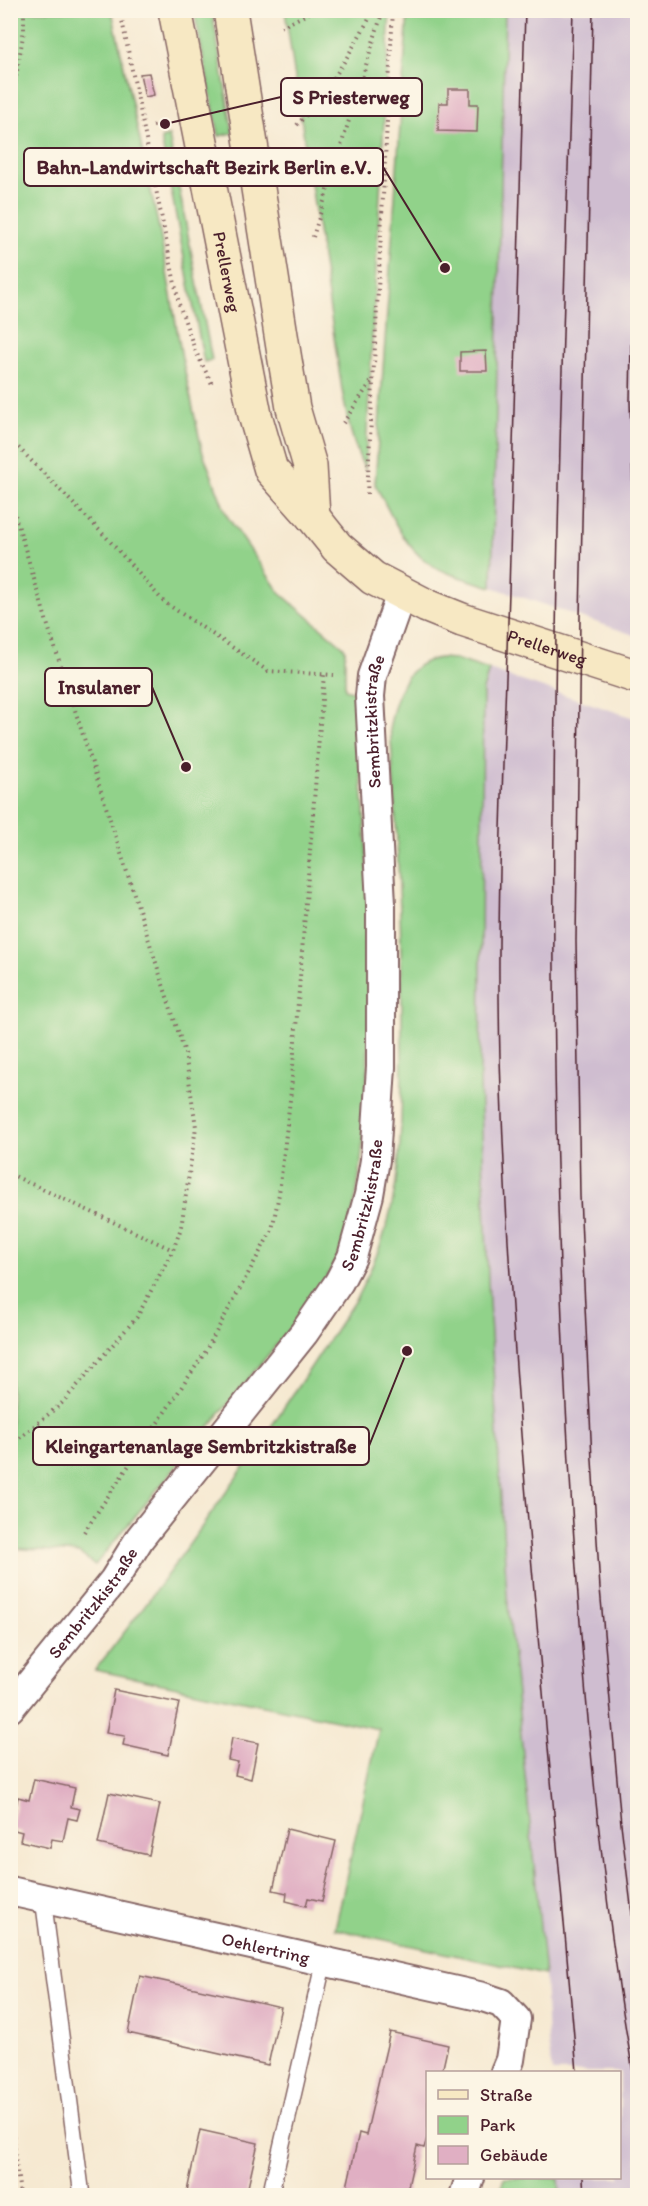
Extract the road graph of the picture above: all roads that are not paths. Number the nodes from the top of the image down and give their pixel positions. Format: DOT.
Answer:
graph roads {
  1 [pos="175,10"];
  2 [pos="230,10"];
  3 [pos="313,517"];
  4 [pos="401,594"];
  5 [pos="638,677"];
  6 [pos="10,1707"];
  7 [pos="10,1891"];
  8 [pos="43,1898"];
  9 [pos="324,1961"];
  10 [pos="506,2071"];
  11 [pos="470,2179"];
  12 [pos="82,2196"];
  13 [pos="270,2196"];
  14 [pos="464,2196"];
  1 -- 3 [label="main road, Prellerweg"];
  2 -- 3 [label="main road"];
  3 -- 4 [label="main road, Prellerweg"];
  4 -- 5 [label="main road, Prellerweg"];
  4 -- 6 [label="street, Sembritzkistraße"];
  7 -- 8 [label="street, Oehlertring"];
  8 -- 9 [label="street, Oehlertring"];
  8 -- 12 [label="lane"];
  9 -- 10 [label="street, Oehlertring"];
  9 -- 13 [label="lane"];
  11 -- 14 [label="street"];
}
